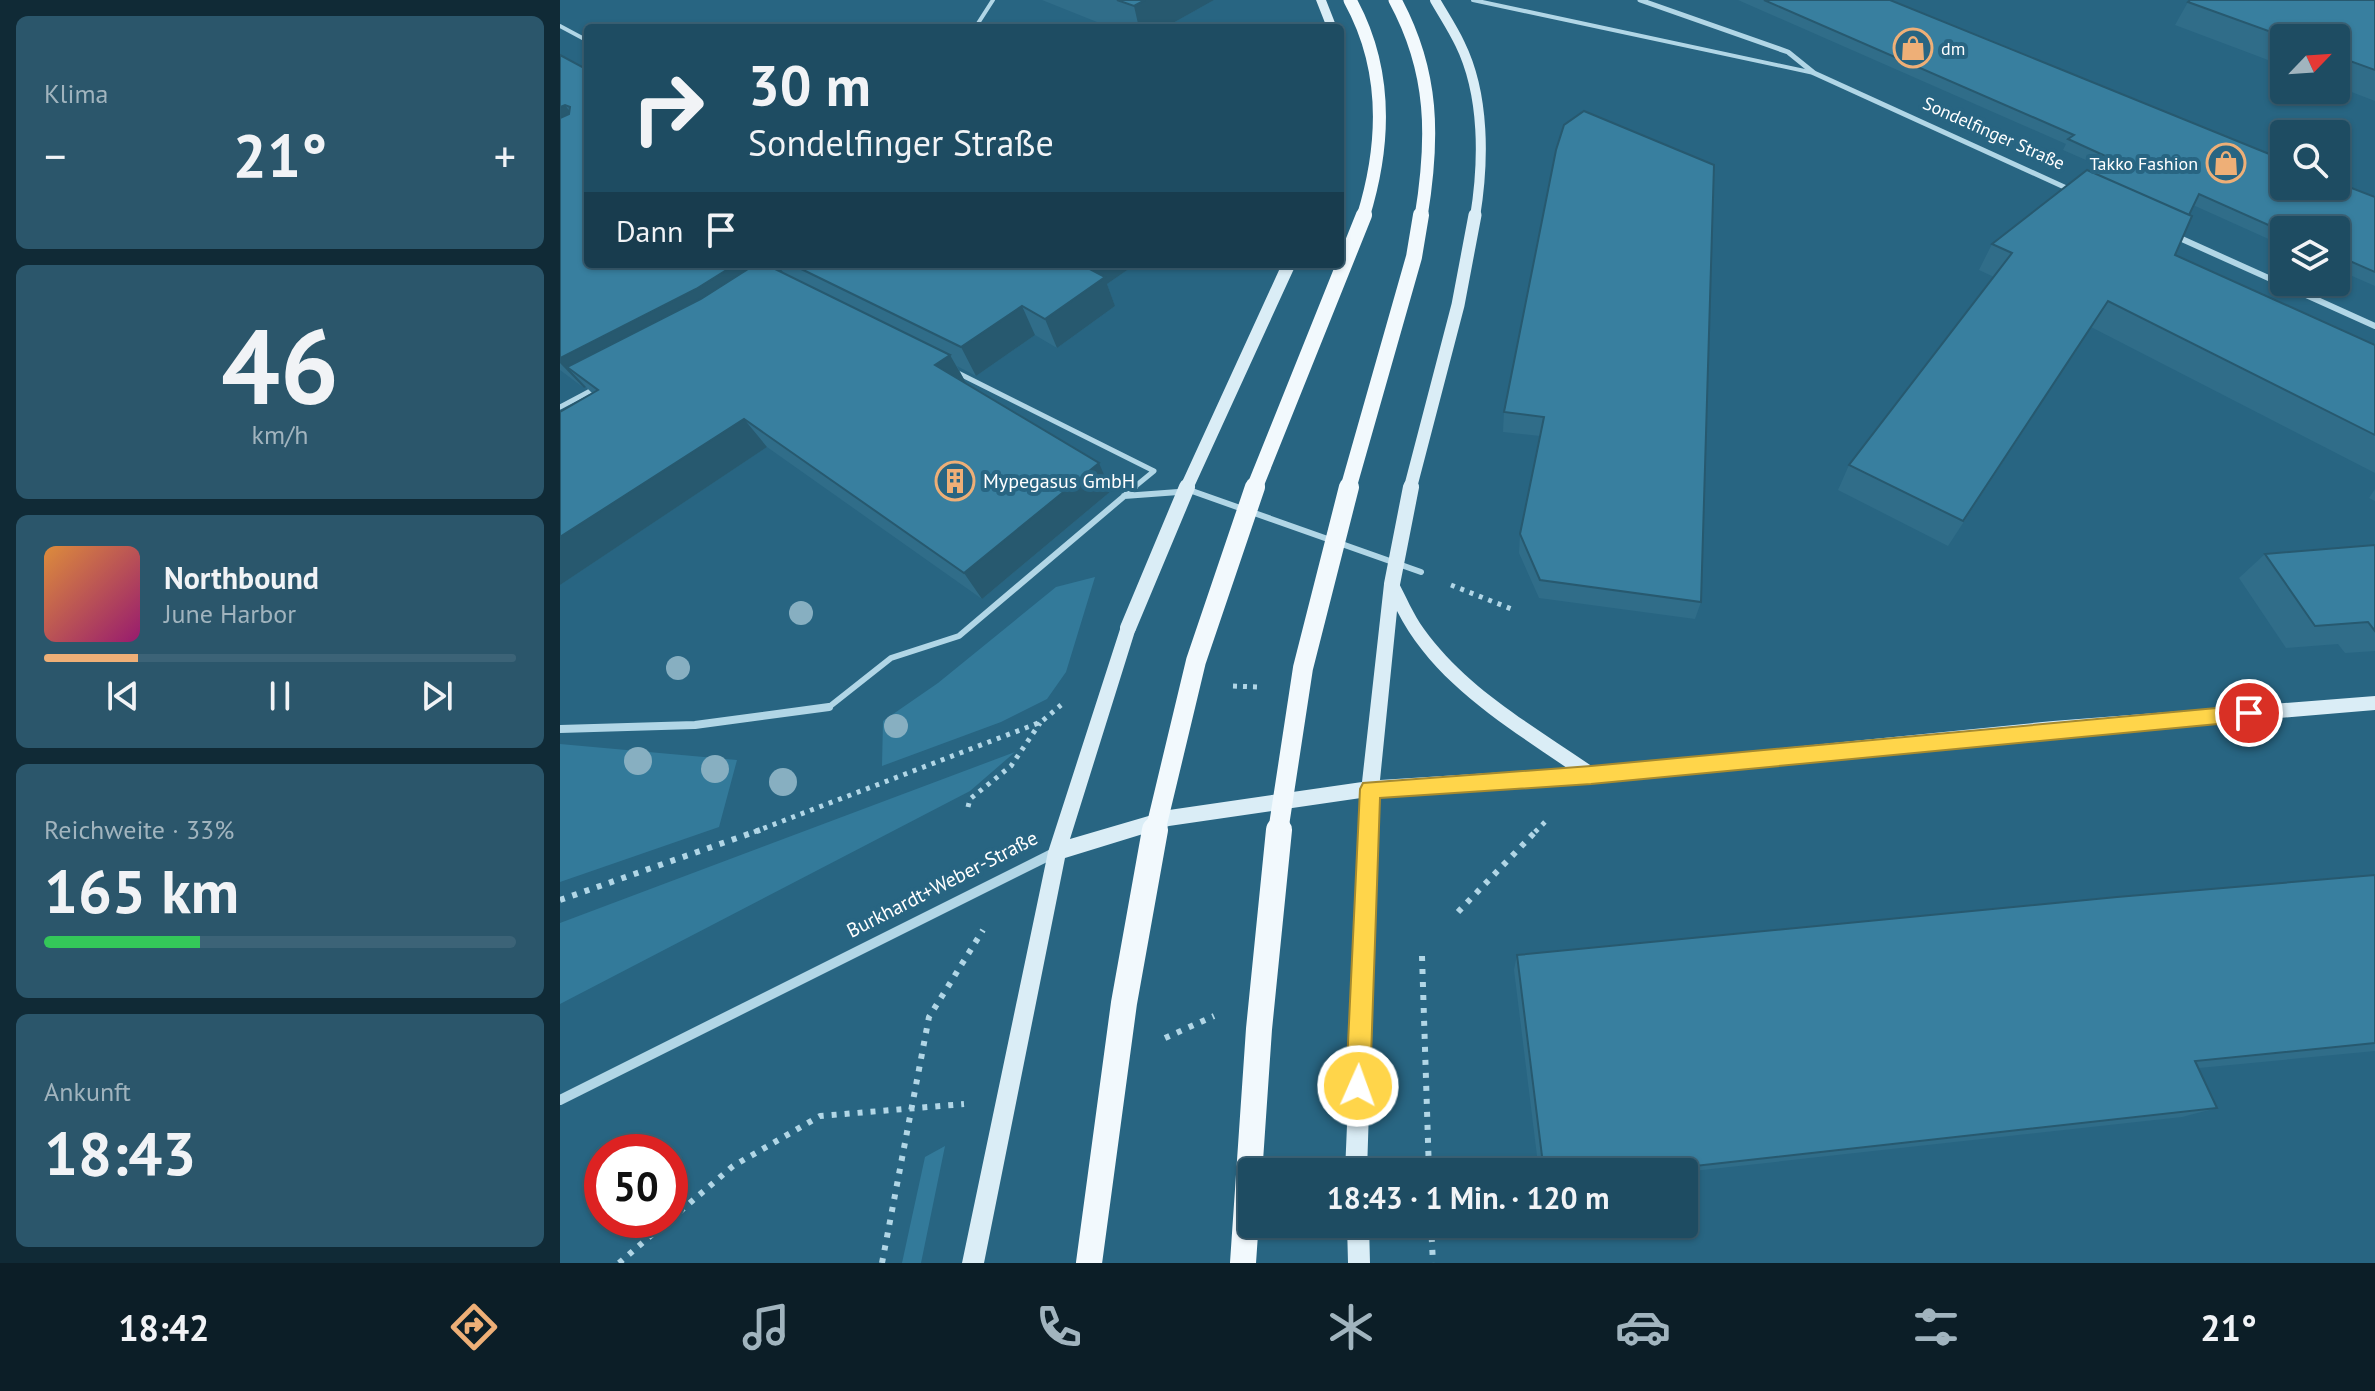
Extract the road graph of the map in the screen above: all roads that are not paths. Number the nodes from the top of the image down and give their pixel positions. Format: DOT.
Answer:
graph roads {
  1 [pos="993,0"];
  2 [pos="1321,0"];
  3 [pos="1350,0"];
  4 [pos="1395,0"];
  5 [pos="1435,0"];
  6 [pos="1473,0"];
  7 [pos="1640,0"];
  8 [pos="978,24"];
  9 [pos="1330,24"];
  10 [pos="560,26"];
  11 [pos="584,39"];
  12 [pos="1814,73"];
  13 [pos="2076,192"];
  14 [pos="2162,230"];
  15 [pos="1287,268"];
  16 [pos="2375,326"];
  17 [pos="940,364"];
  18 [pos="600,386"];
  19 [pos="560,407"];
  20 [pos="1124,496"];
  21 [pos="1421,572"];
  22 [pos="1392,584"];
  23 [pos="2375,703"];
  24 [pos="829,707"];
  25 [pos="560,729"];
  26 [pos="1591,775"];
  27 [pos="1370,789"];
  28 [pos="1057,852"];
  29 [pos="560,1100"];
  30 [pos="1357,1158"];
  31 [pos="1358,1238"];
  32 [pos="973,1263"];
  33 [pos="1089,1263"];
  34 [pos="1243,1263"];
  35 [pos="1359,1263"];
  1 -- 8 [label="lane"];
  2 -- 9 [label="main road"];
  3 -- 33 [label="main road, bridge"];
  4 -- 34 [label="main road, bridge"];
  5 -- 22 [label="main road, bridge"];
  6 -- 12 [label="lane"];
  7 -- 12 [label="street, Sondelfinger Straße"];
  10 -- 11 [label="lane"];
  12 -- 13 [label="street, Sondelfinger Straße"];
  14 -- 16 [label="street"];
  15 -- 28 [label="main road, bridge"];
  17 -- 20 [label="lane"];
  18 -- 19 [label="lane"];
  20 -- 21 [label="lane"];
  20 -- 24 [label="lane"];
  22 -- 26 [label="main road"];
  22 -- 27 [label="main road"];
  23 -- 26 [label="main road"];
  24 -- 25 [label="street"];
  26 -- 27 [label="main road"];
  27 -- 28 [label="main road, Burkhardt+Weber-Straße"];
  27 -- 30 [label="main road"];
  28 -- 29 [label="street, Burkhardt+Weber-Straße"];
  28 -- 32 [label="main road"];
  31 -- 35 [label="main road"];
}
